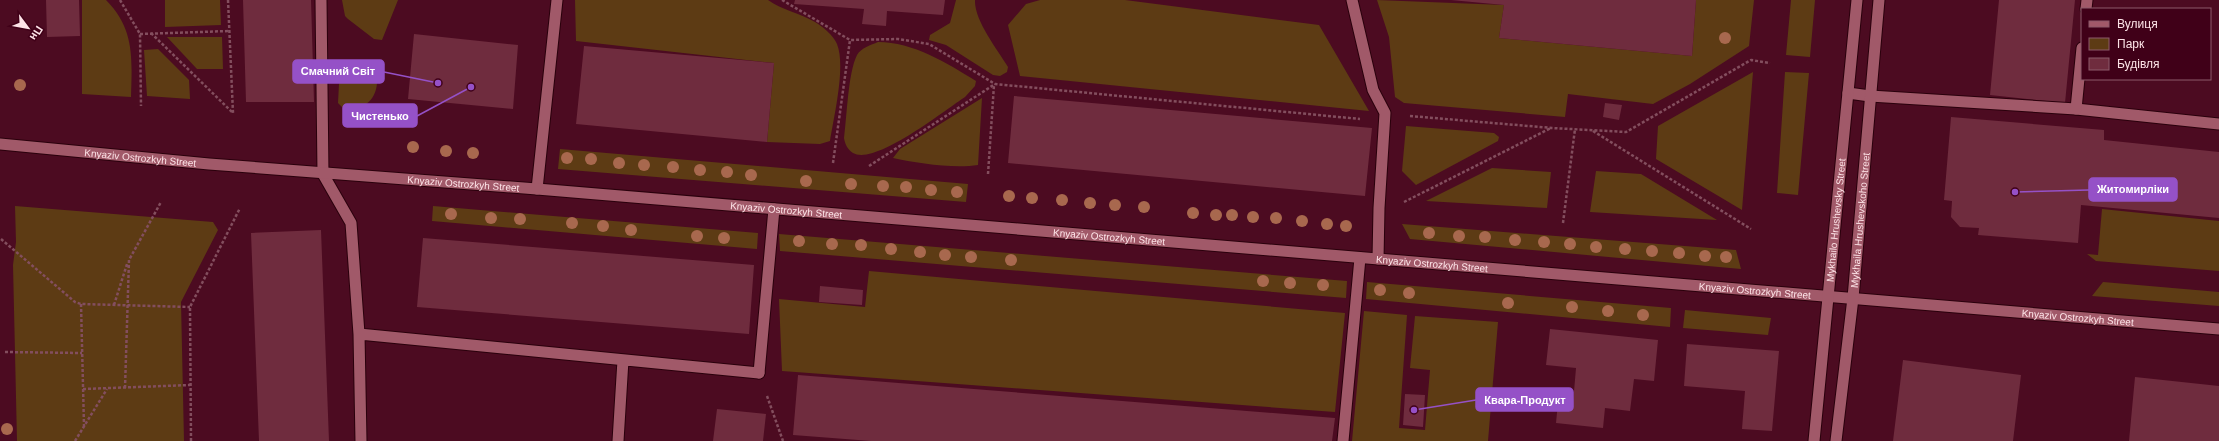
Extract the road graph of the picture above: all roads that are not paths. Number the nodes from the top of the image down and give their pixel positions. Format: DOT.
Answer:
graph roads {
  1 [pos="321,0"];
  2 [pos="557,0"];
  3 [pos="1352,0"];
  4 [pos="1857,0"];
  5 [pos="1879,0"];
  6 [pos="2081,58"];
  7 [pos="1848,94"];
  8 [pos="1870,96"];
  9 [pos="2076,109"];
  10 [pos="2219,124"];
  11 [pos="0,144"];
  12 [pos="323,174"];
  13 [pos="537,189"];
  14 [pos="774,209"];
  15 [pos="1360,258"];
  16 [pos="1378,259"];
  17 [pos="1829,296"];
  18 [pos="1853,298"];
  19 [pos="2219,329"];
  20 [pos="359,334"];
  21 [pos="623,360"];
  22 [pos="361,441"];
  23 [pos="618,441"];
  24 [pos="1343,441"];
  25 [pos="1814,441"];
  26 [pos="1836,441"];
  1 -- 12 [label="street"];
  2 -- 13 [label="street"];
  3 -- 16 [label="street"];
  4 -- 7 [label="street, Mykhailo Hrushevsky Street"];
  5 -- 8 [label="street, Mykhaila Hrushevskoho Street"];
  6 -- 9 [label="street"];
  7 -- 8 [label="street"];
  7 -- 17 [label="street, Mykhailo Hrushevsky Street"];
  8 -- 9 [label="street"];
  8 -- 18 [label="street, Mykhaila Hrushevskoho Street"];
  9 -- 10 [label="street"];
  11 -- 12 [label="street, Knyaziv Ostrozkyh Street"];
  12 -- 13 [label="street, Knyaziv Ostrozkyh Street"];
  12 -- 20 [label="street"];
  13 -- 14 [label="street, Knyaziv Ostrozkyh Street"];
  14 -- 15 [label="street, Knyaziv Ostrozkyh Street"];
  14 -- 21 [label="street"];
  15 -- 16 [label="street, Knyaziv Ostrozkyh Street"];
  15 -- 24 [label="street"];
  16 -- 17 [label="street, Knyaziv Ostrozkyh Street"];
  17 -- 18 [label="street, Knyaziv Ostrozkyh Street"];
  17 -- 25 [label="street, Mykhailo Hrushevsky Street"];
  18 -- 19 [label="street, Knyaziv Ostrozkyh Street"];
  18 -- 26 [label="street, Mykhaila Hrushevskoho Street"];
  20 -- 21 [label="street"];
  20 -- 22 [label="street"];
  21 -- 23 [label="street"];
}
